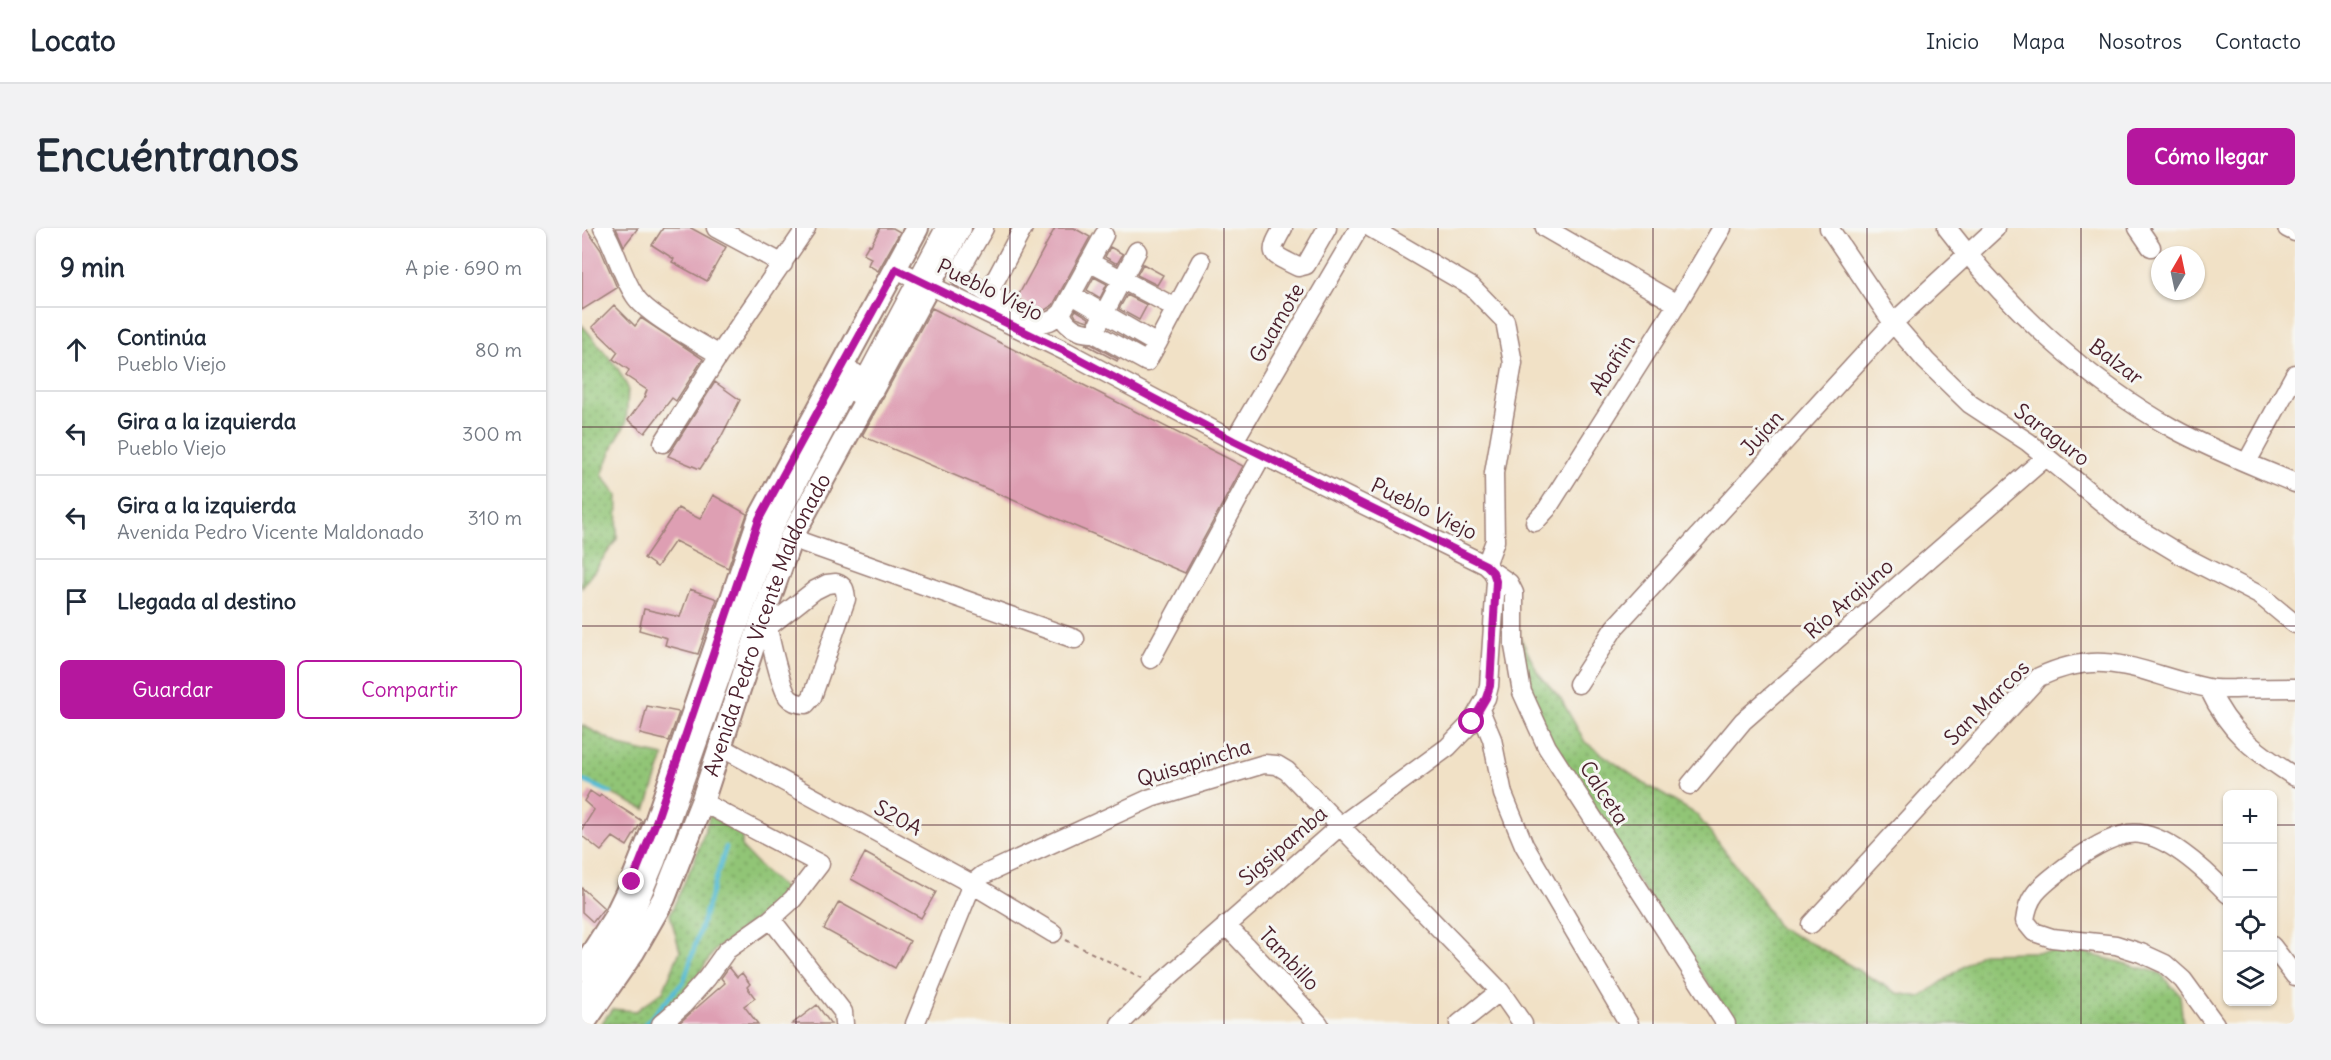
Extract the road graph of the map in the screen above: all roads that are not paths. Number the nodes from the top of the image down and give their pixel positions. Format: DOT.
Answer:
graph roads {
  1 [pos="603,228"];
  2 [pos="716,228"];
  3 [pos="806,228"];
  4 [pos="917,228"];
  5 [pos="932,228"];
  6 [pos="945,228"];
  7 [pos="960,228"];
  8 [pos="984,228"];
  9 [pos="1023,228"];
  10 [pos="1283,228"];
  11 [pos="1327,228"];
  12 [pos="1359,228"];
  13 [pos="1371,228"];
  14 [pos="1545,228"];
  15 [pos="1722,228"];
  16 [pos="1829,228"];
  17 [pos="1947,228"];
  18 [pos="1996,228"];
  19 [pos="2138,228"];
  20 [pos="2287,228"];
  21 [pos="2295,232"];
  22 [pos="1104,235"];
  23 [pos="2151,247"];
  24 [pos="1137,251"];
  25 [pos="1966,254"];
  26 [pos="1201,261"];
  27 [pos="1089,262"];
  28 [pos="783,264"];
  29 [pos="912,277"];
  30 [pos="1122,281"];
  31 [pos="989,292"];
  32 [pos="1072,295"];
  33 [pos="1677,304"];
  34 [pos="1176,308"];
  35 [pos="1062,312"];
  36 [pos="1104,312"];
  37 [pos="1893,323"];
  38 [pos="1083,331"];
  39 [pos="1157,344"];
  40 [pos="1068,352"];
  41 [pos="719,355"];
  42 [pos="2295,374"];
  43 [pos="1234,441"];
  44 [pos="663,443"];
  45 [pos="1262,455"];
  46 [pos="2046,457"];
  47 [pos="2247,462"];
  48 [pos="2295,483"];
  49 [pos="1534,522"];
  50 [pos="791,538"];
  51 [pos="1489,568"];
  52 [pos="2295,624"];
  53 [pos="764,626"];
  54 [pos="1075,639"];
  55 [pos="1151,659"];
  56 [pos="1578,684"];
  57 [pos="2295,688"];
  58 [pos="2209,689"];
  59 [pos="1480,710"];
  60 [pos="719,746"];
  61 [pos="2295,777"];
  62 [pos="1690,785"];
  63 [pos="702,802"];
  64 [pos="1340,826"];
  65 [pos="972,884"];
  66 [pos="2223,889"];
  67 [pos="771,919"];
  68 [pos="1811,924"];
  69 [pos="1226,925"];
  70 [pos="1053,933"];
  71 [pos="2277,952"];
  72 [pos="585,957"];
  73 [pos="2295,976"];
  74 [pos="1500,990"];
  75 [pos="582,999"];
  76 [pos="582,1016"];
  77 [pos="584,1024"];
  78 [pos="661,1024"];
  79 [pos="844,1024"];
  80 [pos="915,1024"];
  81 [pos="1120,1024"];
  82 [pos="1319,1024"];
  83 [pos="1460,1024"];
  84 [pos="1523,1024"];
  85 [pos="1629,1024"];
  86 [pos="1726,1024"];
  87 [pos="2216,1024"];
  1 -- 41 [label="street"];
  2 -- 28 [label="street"];
  3 -- 28 [label="street"];
  4 -- 29 [label="main road, Avenida Pedro Vicente Maldonado"];
  5 -- 29 [label="street"];
  6 -- 29 [label="street"];
  7 -- 29 [label="main road, Avenida Pedro Vicente Maldonado"];
  8 -- 31 [label="street"];
  9 -- 31 [label="street"];
  10 -- 11 [label="street"];
  12 -- 43 [label="street, Guamote"];
  13 -- 51 [label="street"];
  14 -- 33 [label="street"];
  15 -- 33 [label="street, Abañin"];
  16 -- 37 [label="street, Saraguro"];
  17 -- 25 [label="street, Balzar"];
  18 -- 25 [label="street, Jujan"];
  19 -- 23 [label="street"];
  20 -- 21 [label="street"];
  22 -- 27 [label="street"];
  24 -- 30 [label="street"];
  25 -- 37 [label="street, Jujan"];
  25 -- 47 [label="street, Balzar"];
  26 -- 34 [label="street"];
  27 -- 30 [label="street"];
  27 -- 32 [label="street"];
  28 -- 41 [label="street"];
  29 -- 40 [label="street, Pueblo Viejo"];
  29 -- 50 [label="main road, Avenida Pedro Vicente Maldonado"];
  29 -- 72 [label="main road, Avenida Pedro Vicente Maldonado"];
  29 -- 75 [label="street"];
  29 -- 76 [label="street"];
  30 -- 34 [label="street"];
  30 -- 36 [label="street"];
  31 -- 35 [label="street"];
  32 -- 35 [label="street"];
  32 -- 36 [label="street"];
  33 -- 49 [label="street, Abañin"];
  34 -- 39 [label="street"];
  35 -- 38 [label="street"];
  36 -- 38 [label="street"];
  36 -- 39 [label="street"];
  37 -- 46 [label="street, Saraguro"];
  37 -- 56 [label="street, Jujan"];
  38 -- 39 [label="street"];
  38 -- 40 [label="street"];
  40 -- 43 [label="street, Pueblo Viejo"];
  41 -- 44 [label="street"];
  42 -- 47 [label="street"];
  43 -- 45 [label="street, Pueblo Viejo"];
  45 -- 51 [label="street, Pueblo Viejo"];
  45 -- 55 [label="street"];
  46 -- 52 [label="street, Saraguro"];
  46 -- 62 [label="street, Río Arajuno"];
  47 -- 48 [label="street, Balzar"];
  50 -- 53 [label="main road, Avenida Pedro Vicente Maldonado"];
  50 -- 54 [label="street"];
  51 -- 59 [label="street"];
  51 -- 86 [label="street, Calceta"];
  53 -- 53 [label="street"];
  53 -- 60 [label="main road, Avenida Pedro Vicente Maldonado"];
  57 -- 58 [label="street, San Marcos"];
  58 -- 61 [label="street"];
  58 -- 68 [label="street, San Marcos"];
  59 -- 64 [label="street, Sigsipamba"];
  59 -- 85 [label="street"];
  60 -- 63 [label="main road, Avenida Pedro Vicente Maldonado"];
  60 -- 65 [label="street, S20A"];
  63 -- 67 [label="street"];
  63 -- 77 [label="main road, Avenida Pedro Vicente Maldonado"];
  64 -- 65 [label="street, Quisapincha"];
  64 -- 69 [label="street, Sigsipamba"];
  64 -- 74 [label="street, Quisapincha"];
  65 -- 70 [label="street, S20A"];
  65 -- 80 [label="street"];
  66 -- 87 [label="street"];
  67 -- 78 [label="street"];
  67 -- 79 [label="street"];
  69 -- 81 [label="street, Sigsipamba"];
  69 -- 82 [label="street, Tambillo"];
  71 -- 73 [label="street"];
  74 -- 83 [label="street"];
  74 -- 84 [label="street, Quisapincha"];
}
